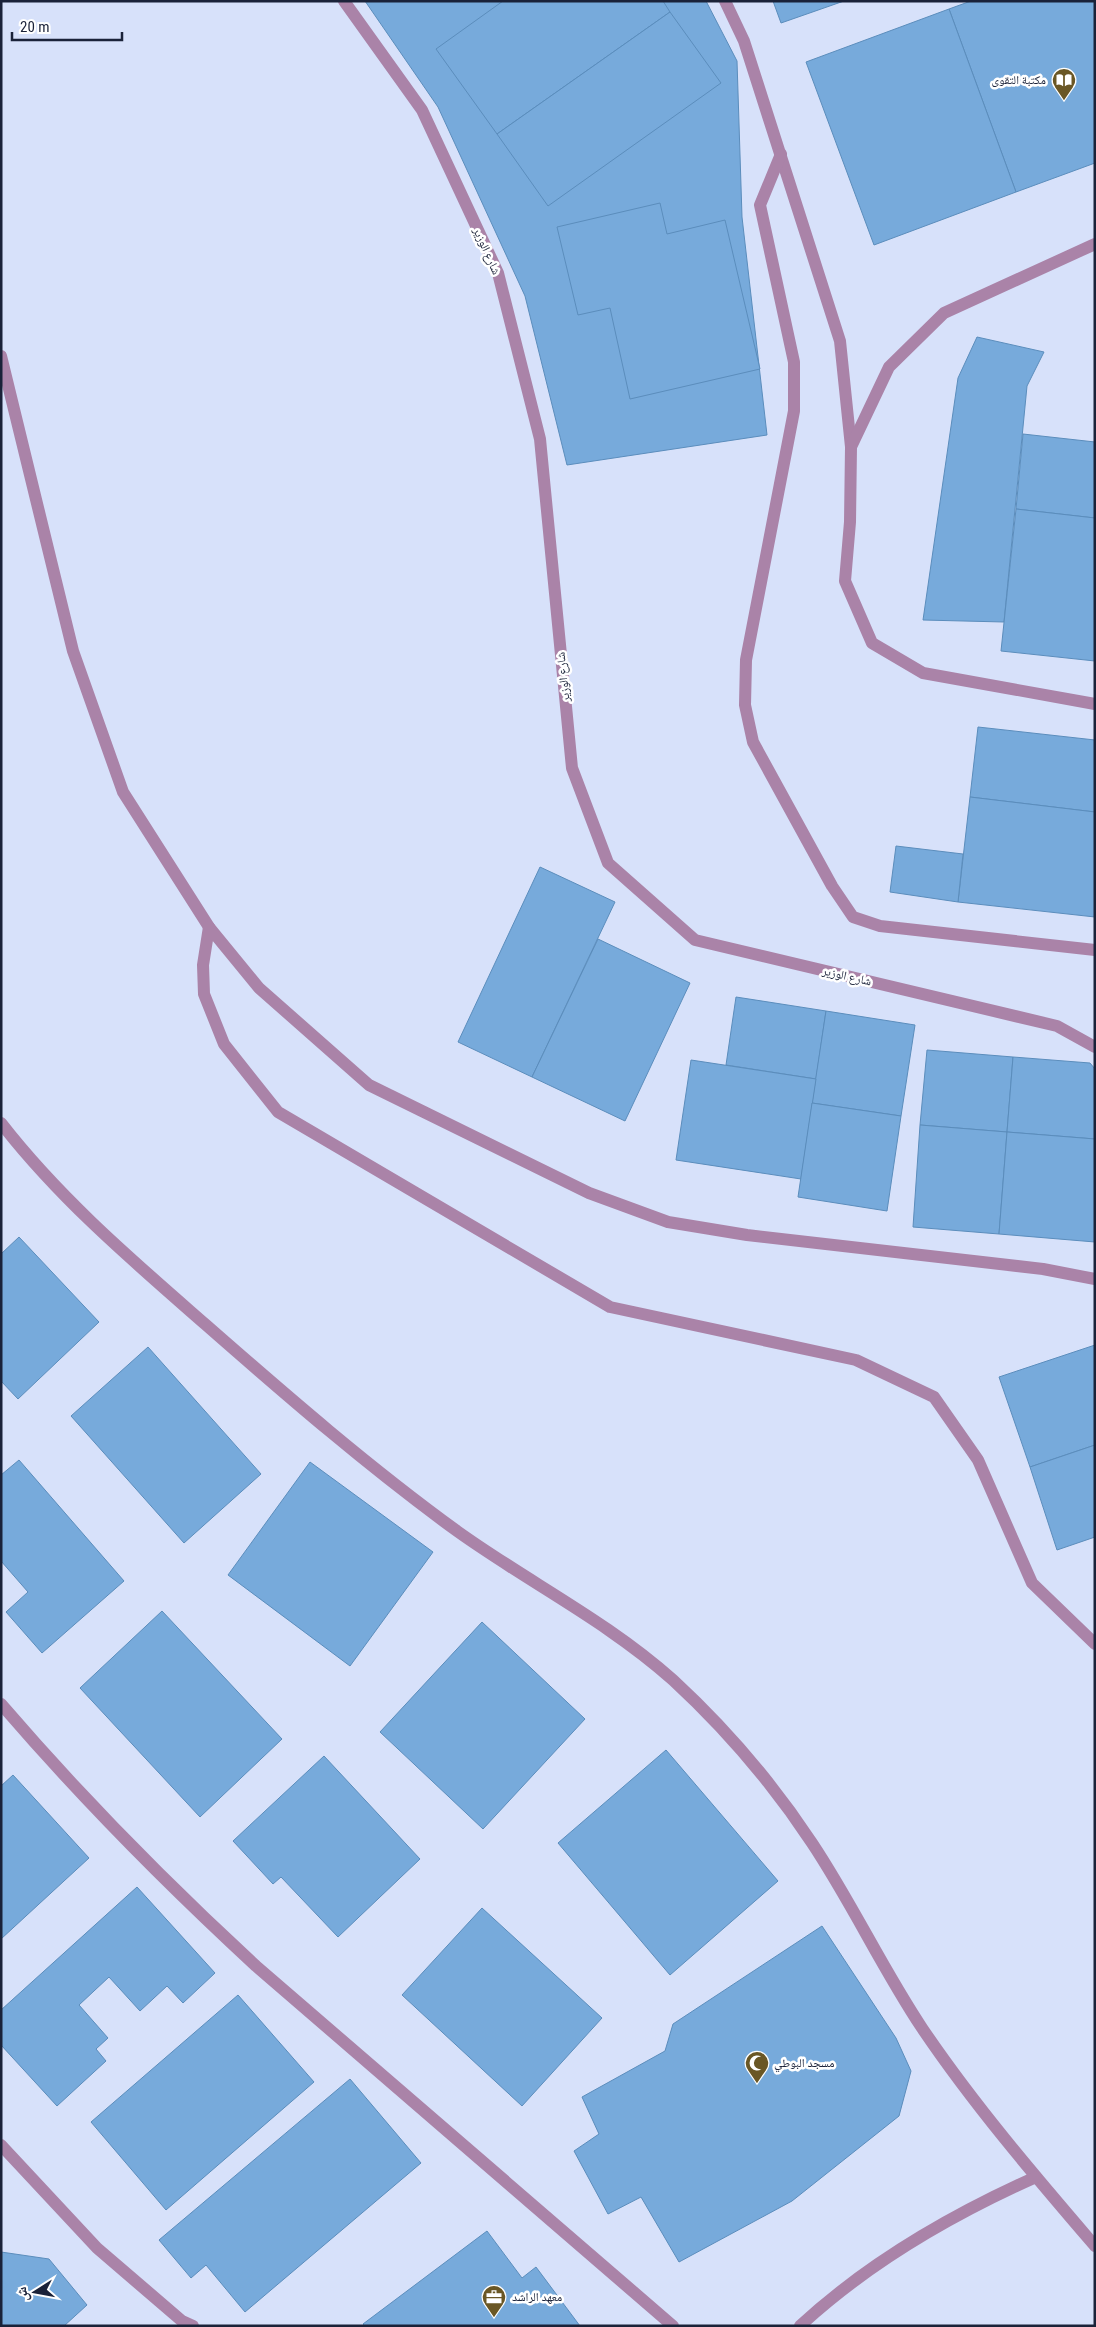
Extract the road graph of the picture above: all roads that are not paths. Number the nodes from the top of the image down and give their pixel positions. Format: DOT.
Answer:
graph roads {
  1 [pos="344,1"];
  2 [pos="724,1"];
  3 [pos="781,154"];
  4 [pos="1095,244"];
  5 [pos="1,356"];
  6 [pos="850,446"];
  7 [pos="1095,704"];
  8 [pos="209,927"];
  9 [pos="1095,950"];
  10 [pos="1095,1047"];
  11 [pos="1,1123"];
  12 [pos="1095,1279"];
  13 [pos="1095,1644"];
  14 [pos="1,1704"];
  15 [pos="1,2145"];
  16 [pos="1036,2177"];
  17 [pos="1095,2246"];
  18 [pos="193,2326"];
  19 [pos="673,2326"];
  20 [pos="800,2326"];
  1 -- 10 [label="street, شارع الوزير"];
  2 -- 3 [label="street"];
  3 -- 6 [label="street"];
  3 -- 9 [label="street"];
  4 -- 6 [label="street"];
  5 -- 8 [label="street"];
  6 -- 7 [label="street"];
  8 -- 12 [label="street"];
  8 -- 13 [label="street"];
  11 -- 16 [label="street"];
  14 -- 19 [label="street"];
  15 -- 18 [label="street"];
  16 -- 17 [label="street"];
  16 -- 20 [label="street"];
}
